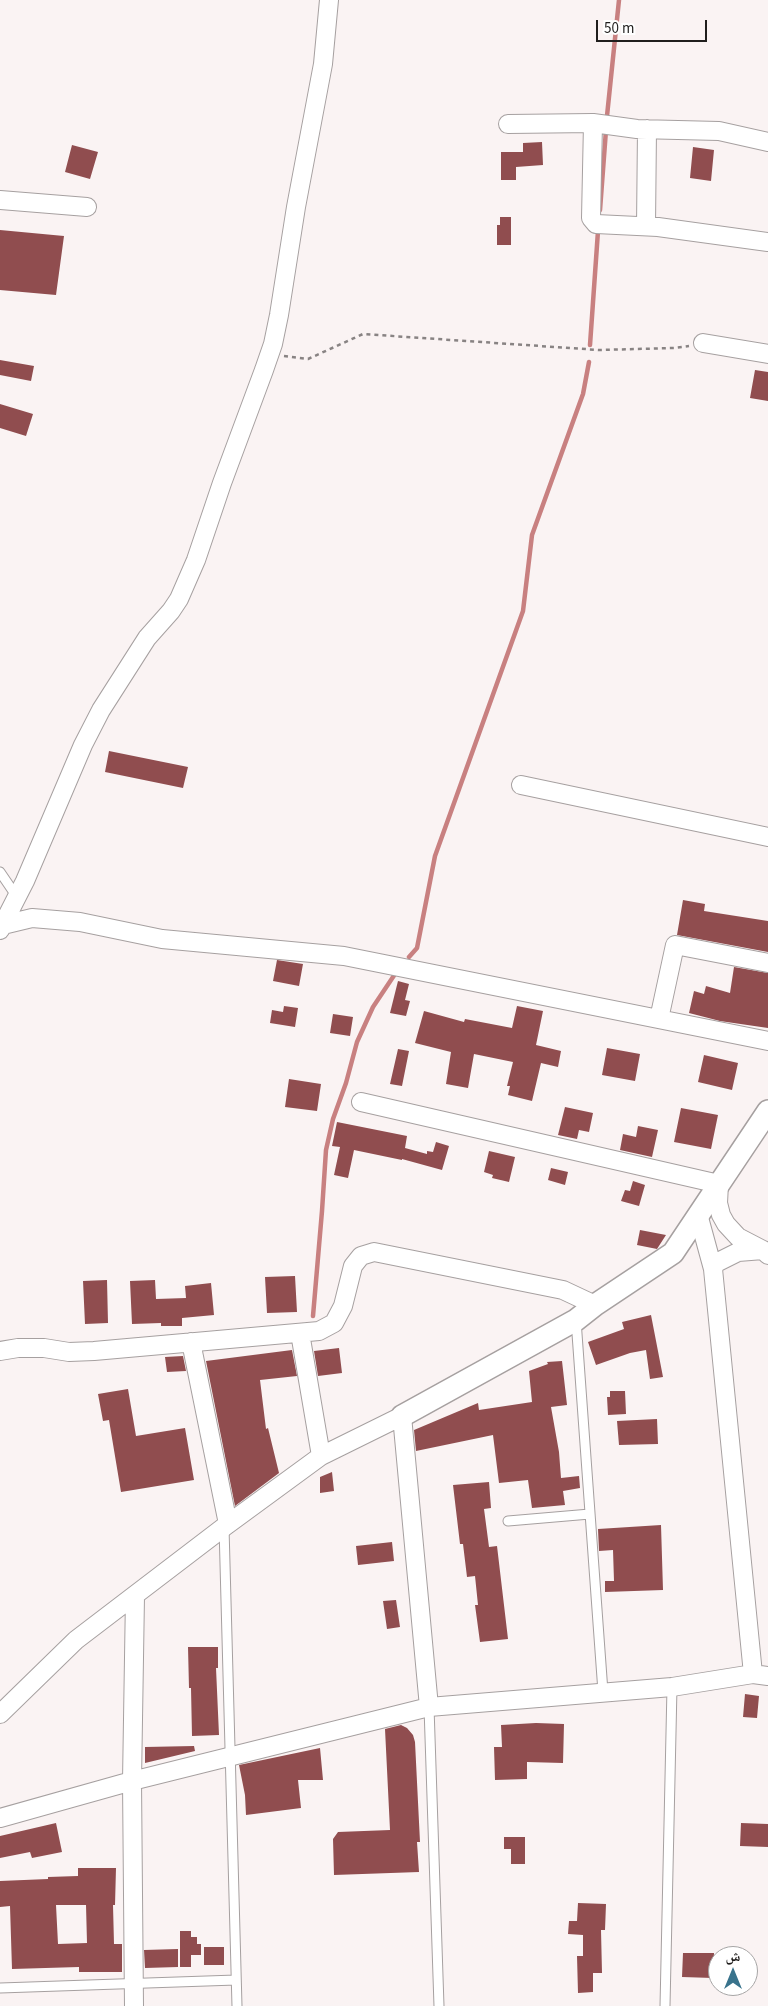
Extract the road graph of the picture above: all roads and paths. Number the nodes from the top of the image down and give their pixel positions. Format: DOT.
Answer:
graph roads {
  1 [pos="329,0"];
  2 [pos="594,123"];
  3 [pos="508,124"];
  4 [pos="647,129"];
  5 [pos="768,142"];
  6 [pos="0,200"];
  7 [pos="87,207"];
  8 [pos="646,226"];
  9 [pos="768,242"];
  10 [pos="703,343"];
  11 [pos="270,354"];
  12 [pos="768,354"];
  13 [pos="522,785"];
  14 [pos="768,837"];
  15 [pos="0,872"];
  16 [pos="17,897"];
  17 [pos="1,927"];
  18 [pos="768,962"];
  19 [pos="659,1019"];
  20 [pos="768,1041"];
  21 [pos="361,1102"];
  22 [pos="768,1112"];
  23 [pos="719,1184"];
  24 [pos="698,1214"];
  25 [pos="765,1252"];
  26 [pos="713,1268"];
  27 [pos="595,1305"];
  28 [pos="576,1320"];
  29 [pos="300,1333"];
  30 [pos="191,1342"];
  31 [pos="0,1351"];
  32 [pos="402,1416"];
  33 [pos="321,1456"];
  34 [pos="590,1514"];
  35 [pos="508,1521"];
  36 [pos="226,1526"];
  37 [pos="135,1596"];
  38 [pos="760,1675"];
  39 [pos="672,1686"];
  40 [pos="603,1692"];
  41 [pos="429,1707"];
  42 [pos="0,1714"];
  43 [pos="229,1758"];
  44 [pos="132,1781"];
  45 [pos="0,1818"];
  46 [pos="236,1980"];
  47 [pos="134,1983"];
  48 [pos="0,1988"];
  49 [pos="134,2006"];
  50 [pos="237,2006"];
  51 [pos="438,2006"];
  52 [pos="665,2006"];
  1 -- 11 [label="street"];
  2 -- 3 [label="street"];
  2 -- 4 [label="street"];
  2 -- 8 [label="street"];
  4 -- 5 [label="street"];
  4 -- 8 [label="street"];
  6 -- 7 [label="street"];
  8 -- 9 [label="street"];
  10 -- 11 [label="path"];
  10 -- 12 [label="street"];
  11 -- 16 [label="street"];
  13 -- 14 [label="street"];
  15 -- 16 [label="lane"];
  16 -- 17 [label="street"];
  17 -- 19 [label="street"];
  18 -- 19 [label="street"];
  19 -- 20 [label="street"];
  21 -- 23 [label="street"];
  22 -- 23 [label="street"];
  23 -- 24 [label="street"];
  23 -- 25 [label="street"];
  24 -- 26 [label="street"];
  24 -- 27 [label="street"];
  25 -- 26 [label="street"];
  26 -- 38 [label="street"];
  27 -- 28 [label="street"];
  27 -- 29 [label="street"];
  28 -- 32 [label="street"];
  28 -- 34 [label="lane"];
  29 -- 30 [label="street"];
  29 -- 33 [label="street"];
  30 -- 31 [label="street"];
  30 -- 36 [label="street"];
  32 -- 33 [label="street"];
  32 -- 41 [label="street"];
  33 -- 36 [label="street"];
  34 -- 35 [label="lane"];
  34 -- 40 [label="lane"];
  36 -- 37 [label="street"];
  36 -- 43 [label="lane"];
  37 -- 42 [label="street"];
  37 -- 44 [label="street"];
  38 -- 39 [label="street"];
  39 -- 40 [label="street"];
  39 -- 52 [label="lane"];
  40 -- 41 [label="street"];
  41 -- 43 [label="street"];
  41 -- 51 [label="lane"];
  43 -- 44 [label="street"];
  43 -- 46 [label="lane"];
  44 -- 45 [label="street"];
  44 -- 47 [label="street"];
  46 -- 47 [label="lane"];
  46 -- 50 [label="lane"];
  47 -- 48 [label="lane"];
  47 -- 49 [label="street"];
}
